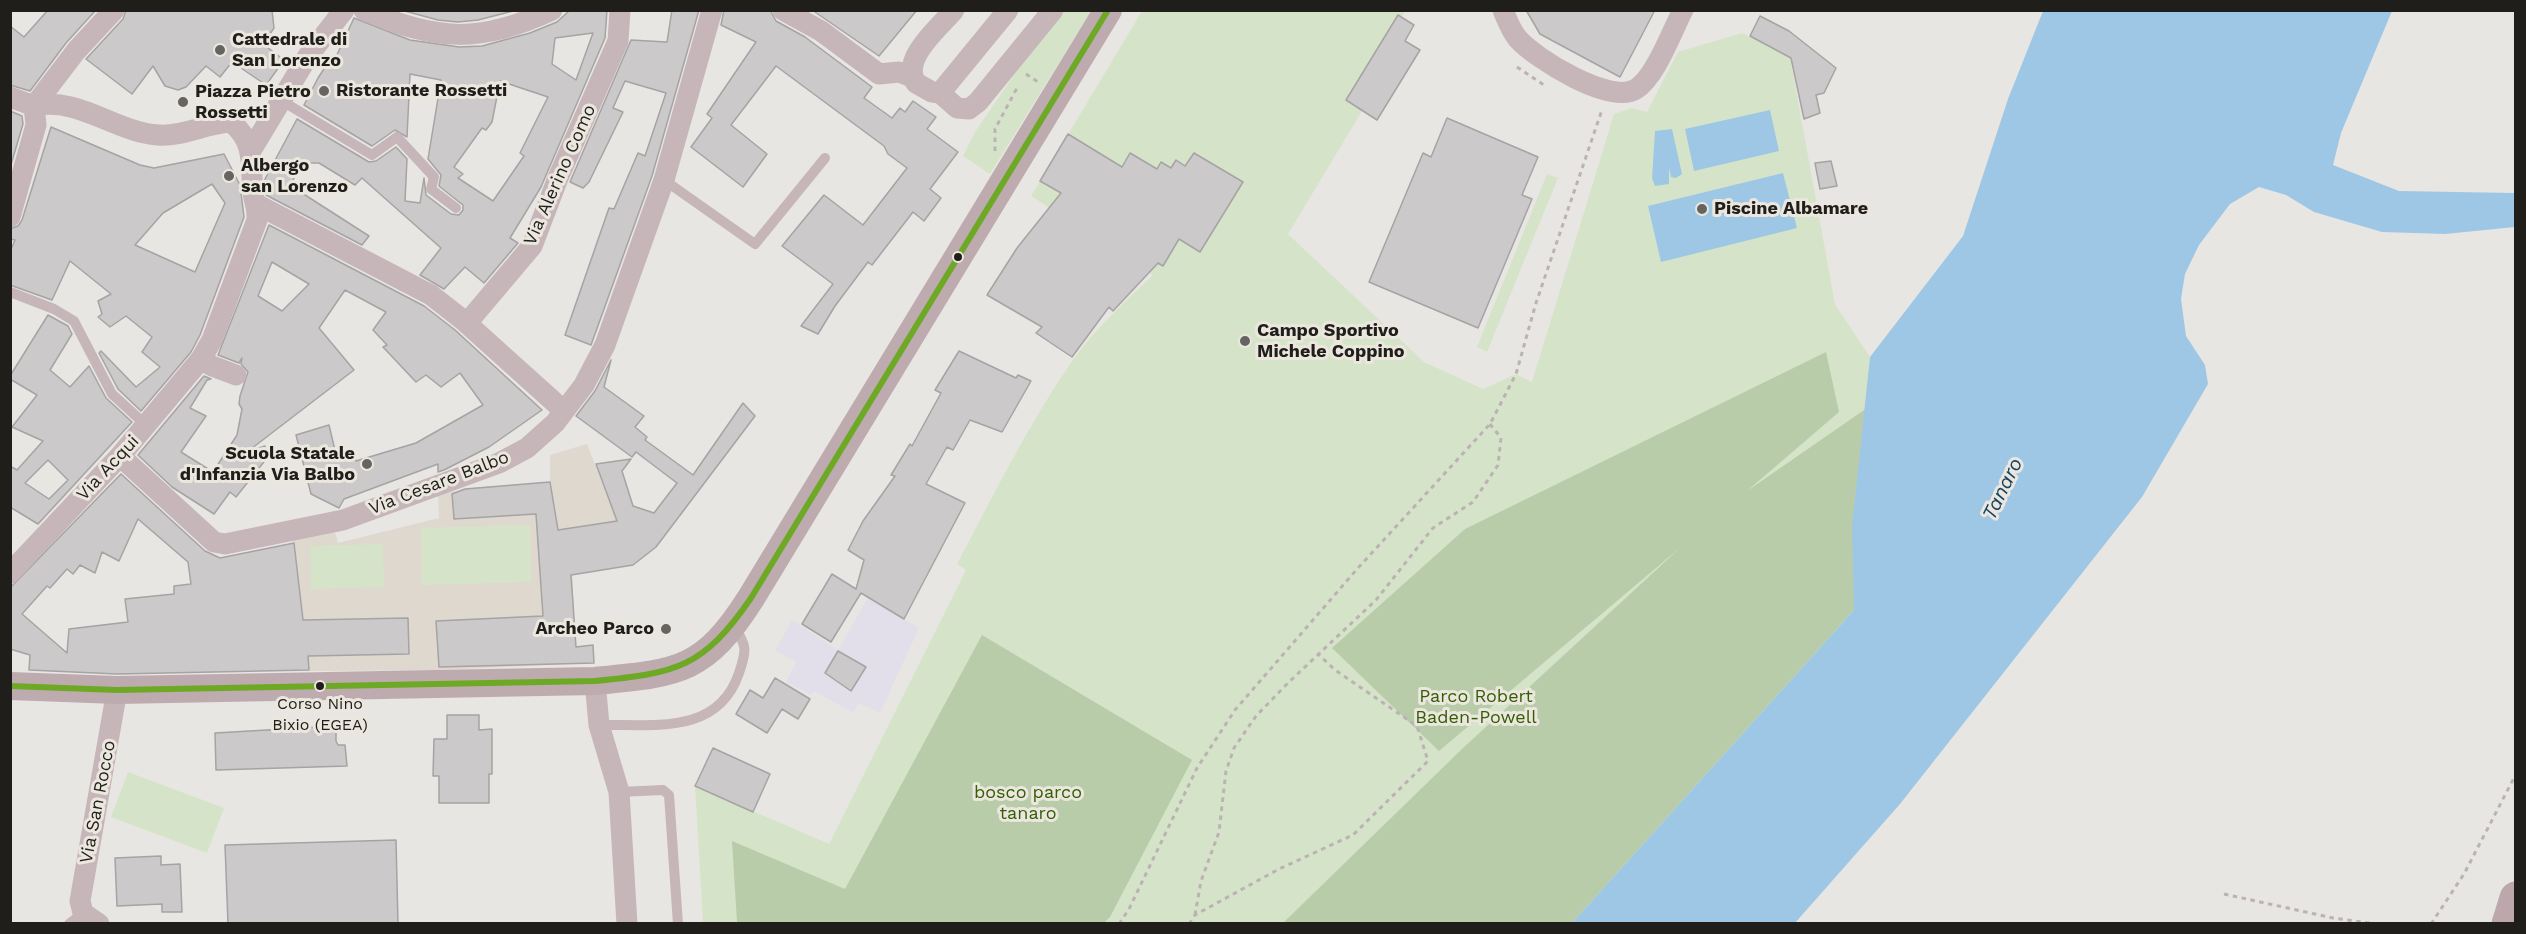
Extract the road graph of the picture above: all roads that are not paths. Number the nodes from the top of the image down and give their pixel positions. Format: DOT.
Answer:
graph roads {
  1 [pos="114,10"];
  2 [pos="344,10"];
  3 [pos="364,10"];
  4 [pos="552,10"];
  5 [pos="620,10"];
  6 [pos="712,10"];
  7 [pos="783,10"];
  8 [pos="954,10"];
  9 [pos="1008,10"];
  10 [pos="1053,10"];
  11 [pos="1108,10"];
  12 [pos="1503,10"];
  13 [pos="1683,10"];
  14 [pos="529,15"];
  15 [pos="912,77"];
  16 [pos="940,93"];
  17 [pos="10,97"];
  18 [pos="282,101"];
  19 [pos="34,106"];
  20 [pos="250,152"];
  21 [pos="825,158"];
  22 [pos="664,180"];
  23 [pos="255,196"];
  24 [pos="456,207"];
  25 [pos="10,217"];
  26 [pos="10,292"];
  27 [pos="466,323"];
  28 [pos="201,358"];
  29 [pos="236,375"];
  30 [pos="563,410"];
  31 [pos="147,426"];
  32 [pos="120,456"];
  33 [pos="10,573"];
  34 [pos="734,626"];
  35 [pos="595,681"];
  36 [pos="10,686"];
  37 [pos="117,690"];
  38 [pos="598,725"];
  39 [pos="619,792"];
  40 [pos="2516,898"];
  41 [pos="84,920"];
  42 [pos="627,924"];
  43 [pos="678,924"];
  44 [pos="2508,924"];
  1 -- 19 [label="street"];
  2 -- 18 [label="street"];
  3 -- 14 [label="street"];
  4 -- 14 [label="street"];
  5 -- 27 [label="street, Via Alerino Como"];
  6 -- 22 [label="street, Via Cesare Balbo"];
  7 -- 15 [label="street"];
  8 -- 15 [label="street"];
  9 -- 16 [label="street"];
  10 -- 16 [label="street"];
  11 -- 34 [label="main road"];
  12 -- 13 [label="street"];
  15 -- 16 [label="street"];
  17 -- 19 [label="street"];
  18 -- 20 [label="street"];
  18 -- 24 [label="lane"];
  19 -- 20 [label="street"];
  19 -- 25 [label="street"];
  20 -- 23 [label="street, Via Acqui"];
  21 -- 22 [label="lane"];
  22 -- 30 [label="street, Via Cesare Balbo"];
  23 -- 27 [label="street"];
  23 -- 28 [label="street, Via Acqui"];
  26 -- 31 [label="lane"];
  27 -- 30 [label="street"];
  28 -- 29 [label="street"];
  28 -- 31 [label="street, Via Acqui"];
  30 -- 32 [label="street, Via Cesare Balbo"];
  31 -- 32 [label="street, Via Acqui"];
  32 -- 33 [label="street, Via Acqui"];
  34 -- 35 [label="main road"];
  34 -- 38 [label="lane"];
  35 -- 37 [label="main road"];
  35 -- 38 [label="street"];
  36 -- 37 [label="main road"];
  37 -- 41 [label="street, Via San Rocco"];
  38 -- 39 [label="street"];
  39 -- 42 [label="street"];
  39 -- 43 [label="lane"];
  40 -- 44 [label="highway"];
}
